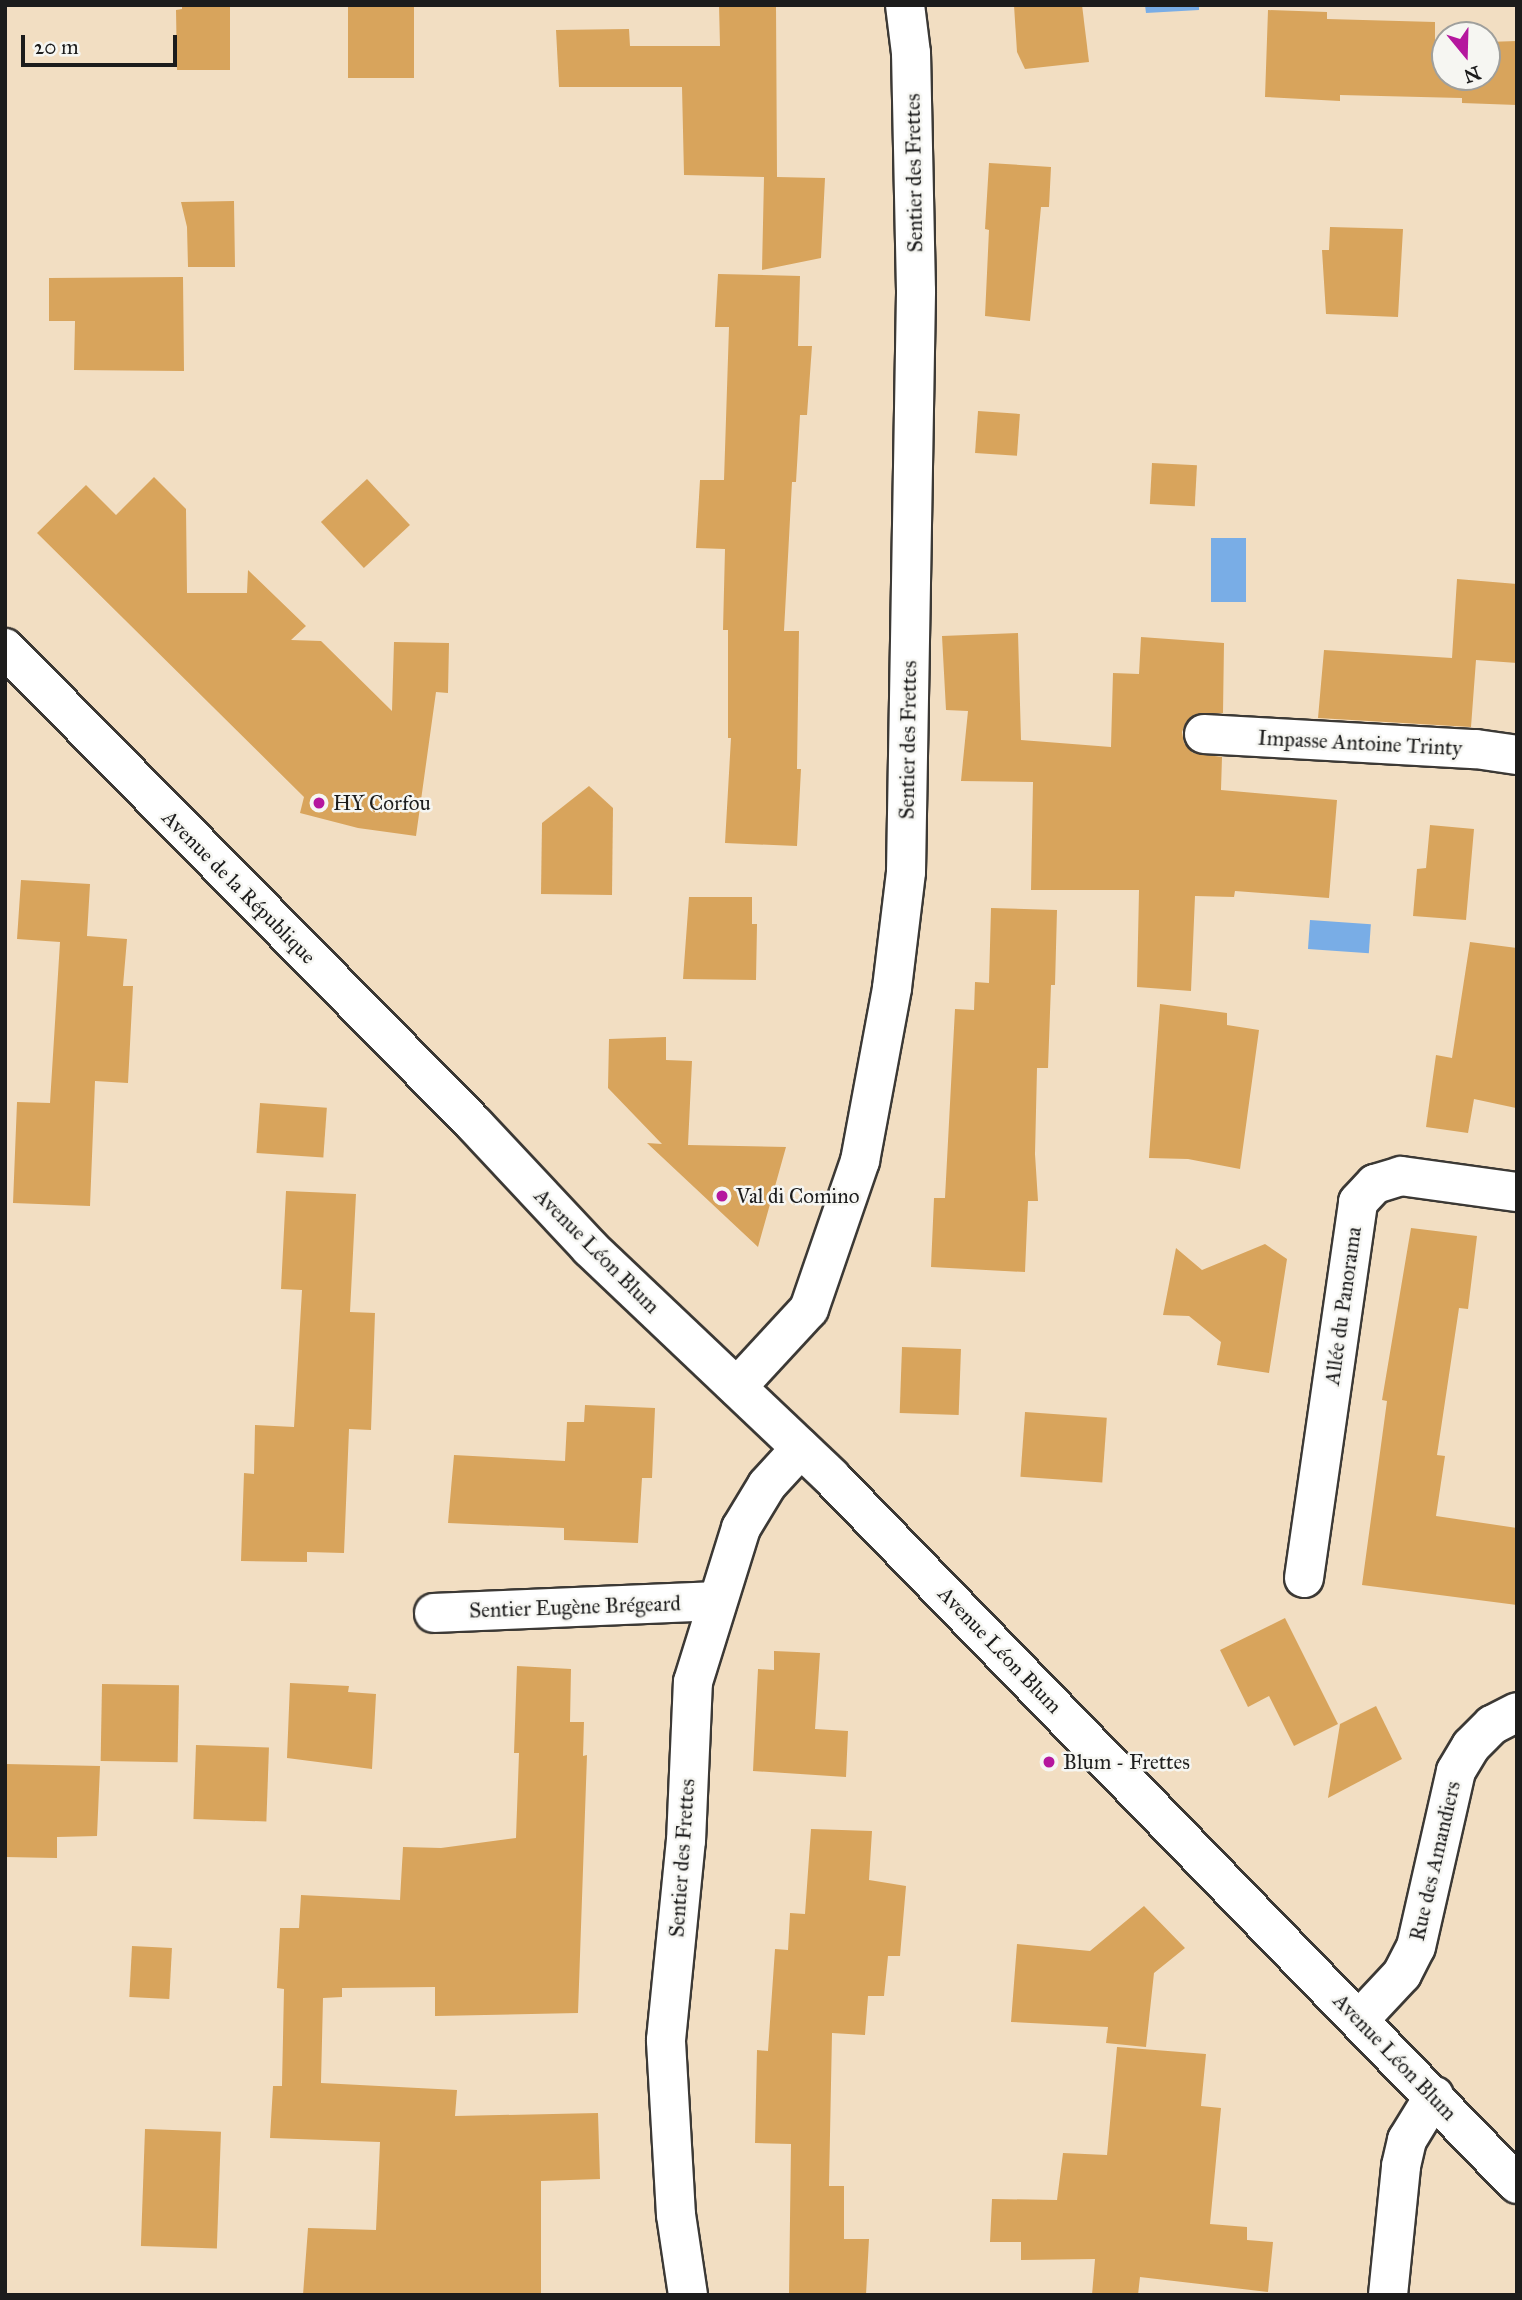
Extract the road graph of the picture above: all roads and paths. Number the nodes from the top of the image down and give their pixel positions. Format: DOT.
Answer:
graph roads {
  1 [pos="905,5"];
  2 [pos="5,648"];
  3 [pos="1204,734"];
  4 [pos="1517,755"];
  5 [pos="475,1125"];
  6 [pos="1517,1192"];
  7 [pos="737,1387"];
  8 [pos="801,1448"];
  9 [pos="1304,1578"];
  10 [pos="717,1601"];
  11 [pos="434,1613"];
  12 [pos="1517,1712"];
  13 [pos="1359,2020"];
  14 [pos="1434,2096"];
  15 [pos="1517,2183"];
  16 [pos="688,2295"];
  17 [pos="1388,2295"];
  1 -- 7 [label="street, Sentier des Frettes"];
  2 -- 5 [label="street, Avenue de la République"];
  3 -- 4 [label="street, Impasse Antoine Trinty"];
  5 -- 7 [label="street, Avenue Léon Blum"];
  6 -- 9 [label="street, Allée du Panorama"];
  7 -- 8 [label="street, Avenue Léon Blum"];
  8 -- 10 [label="street, Sentier des Frettes"];
  8 -- 13 [label="street, Avenue Léon Blum"];
  10 -- 11 [label="street, Sentier Eugène Brégeard"];
  10 -- 16 [label="street, Sentier des Frettes"];
  12 -- 13 [label="street, Rue des Amandiers"];
  13 -- 14 [label="street, Avenue Léon Blum"];
  14 -- 15 [label="street, Avenue Léon Blum"];
  14 -- 17 [label="street"];
}
